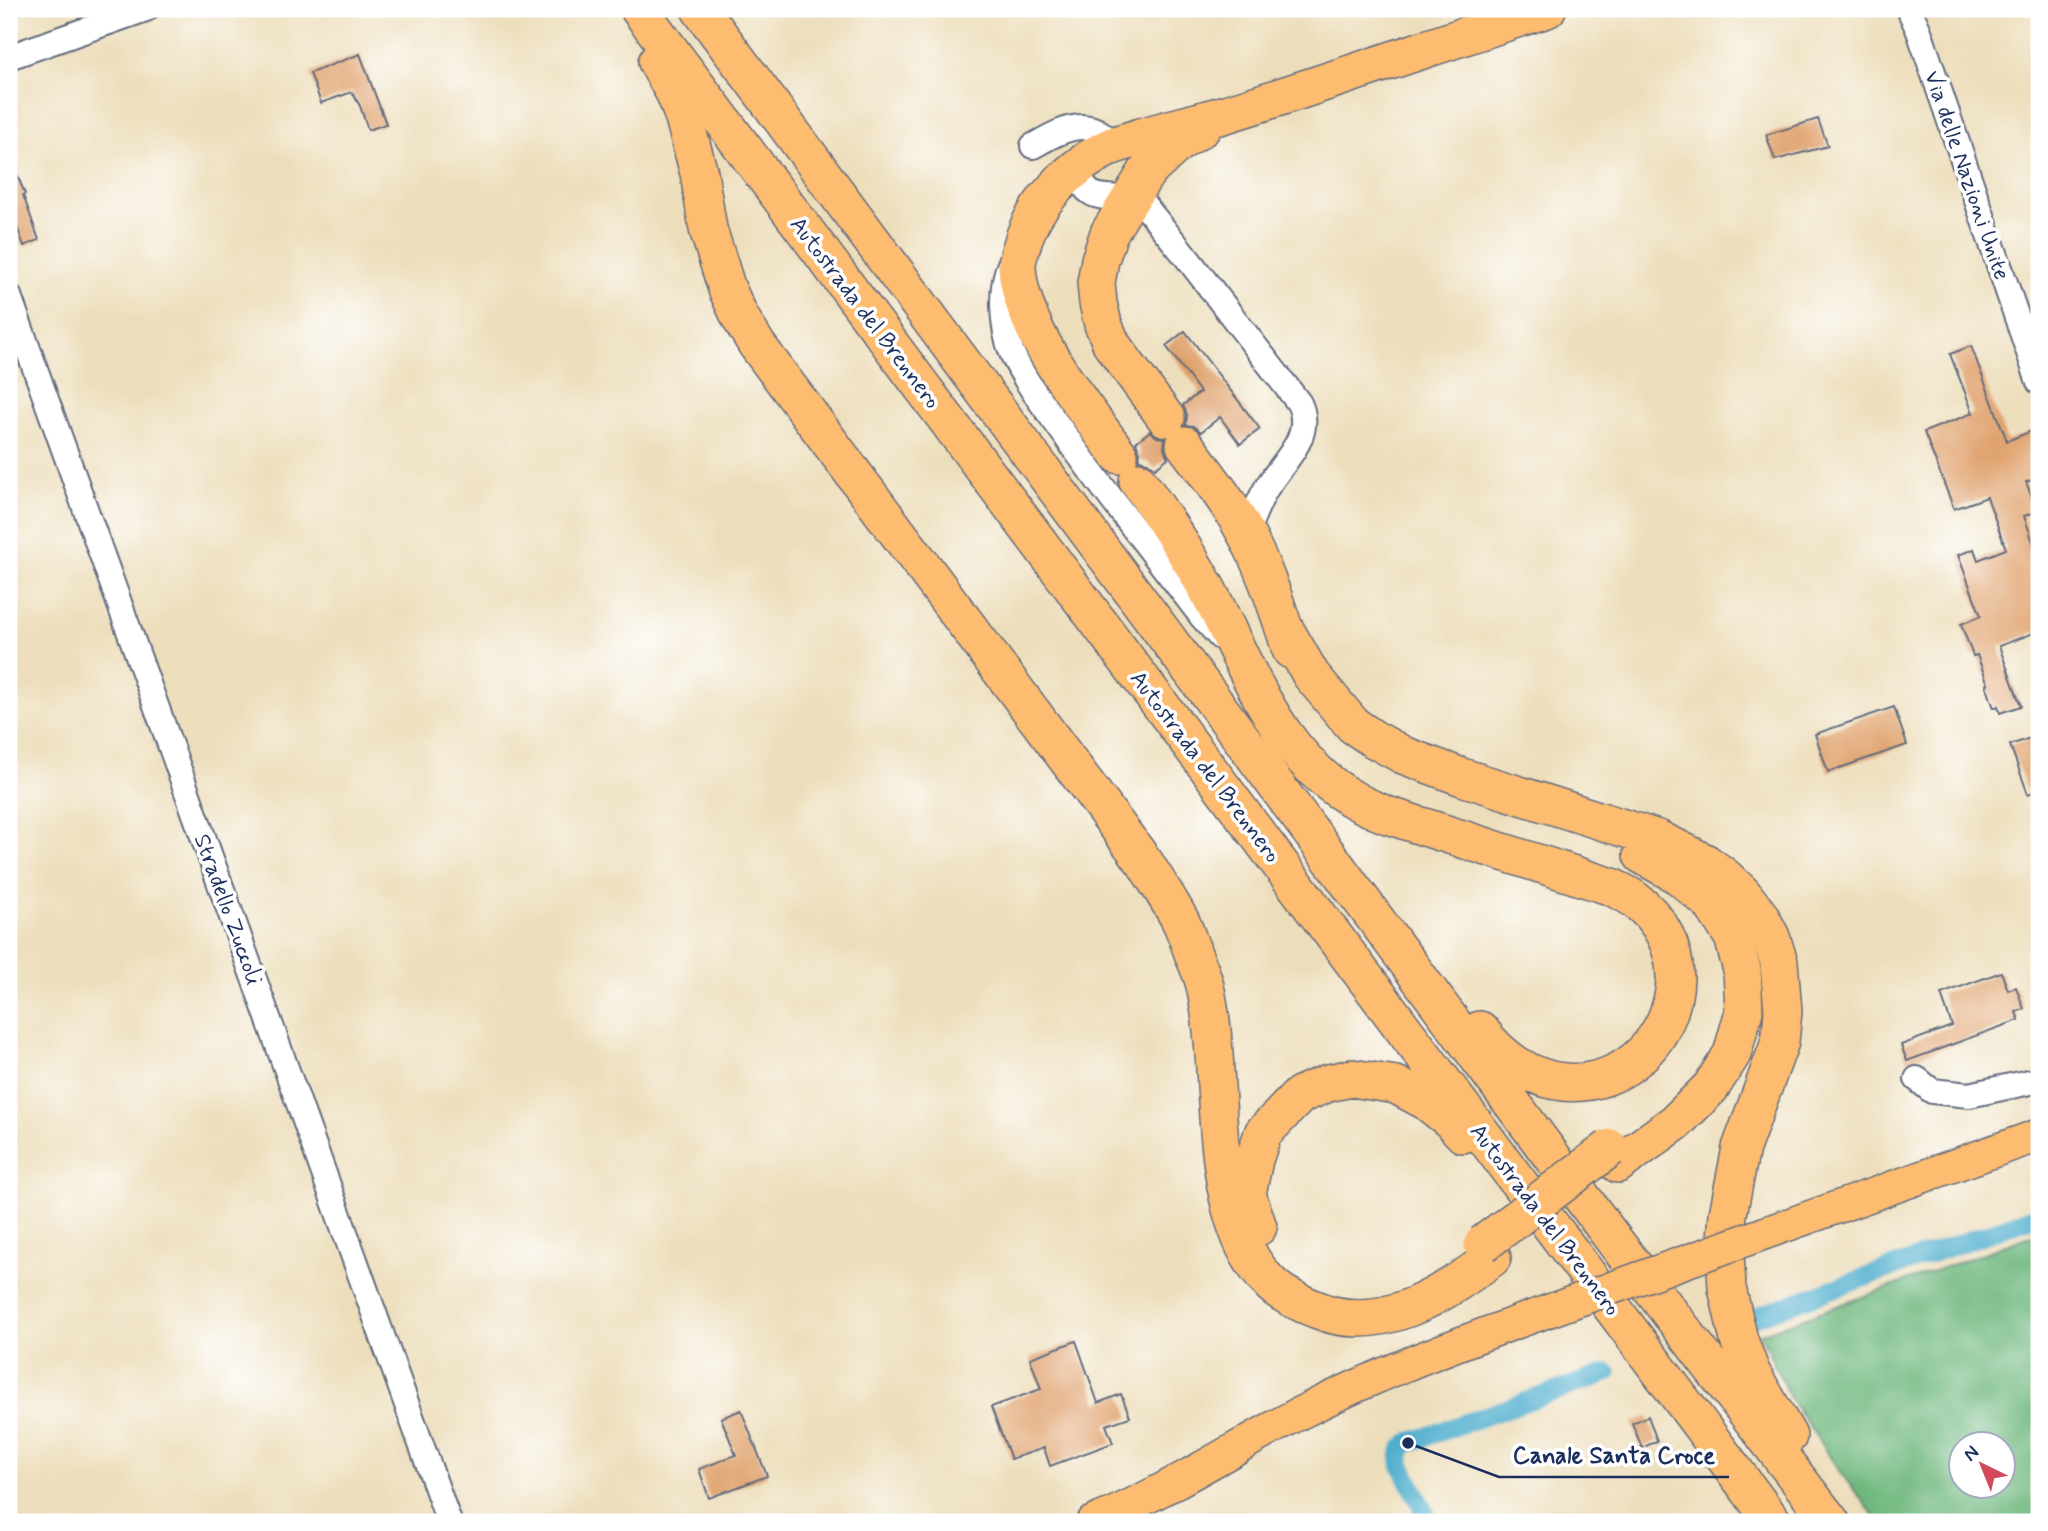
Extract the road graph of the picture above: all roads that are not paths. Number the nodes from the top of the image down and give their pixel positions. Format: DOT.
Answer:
graph roads {
  1 [pos="146,9"];
  2 [pos="621,9"];
  3 [pos="639,9"];
  4 [pos="700,9"];
  5 [pos="1547,9"];
  6 [pos="1909,9"];
  7 [pos="9,57"];
  8 [pos="1227,113"];
  9 [pos="1033,146"];
  10 [pos="1112,146"];
  11 [pos="1080,167"];
  12 [pos="1131,196"];
  13 [pos="1026,232"];
  14 [pos="9,296"];
  15 [pos="2039,382"];
  16 [pos="1246,534"];
  17 [pos="1283,626"];
  18 [pos="1243,661"];
  19 [pos="1220,708"];
  20 [pos="1917,1079"];
  21 [pos="2039,1080"];
  22 [pos="2039,1135"];
  23 [pos="1614,1156"];
  24 [pos="1487,1251"];
  25 [pos="1577,1262"];
  26 [pos="449,1522"];
  27 [pos="1093,1522"];
  28 [pos="1773,1522"];
  29 [pos="1831,1522"];
  30 [pos="1837,1522"];
  1 -- 7 [label="street"];
  2 -- 24 [label="highway"];
  3 -- 25 [label="highway, Autostrada del Brennero"];
  4 -- 19 [label="highway, Autostrada del Brennero"];
  5 -- 8 [label="highway"];
  6 -- 15 [label="street, Via delle Nazioni Unite"];
  8 -- 10 [label="highway"];
  8 -- 12 [label="highway"];
  9 -- 10 [label="street"];
  10 -- 11 [label="highway"];
  11 -- 12 [label="street"];
  11 -- 13 [label="highway"];
  12 -- 16 [label="highway"];
  12 -- 16 [label="street"];
  13 -- 18 [label="highway"];
  13 -- 18 [label="street"];
  14 -- 26 [label="street, Stradello Zuccoli"];
  16 -- 17 [label="highway"];
  17 -- 23 [label="highway"];
  17 -- 30 [label="highway"];
  18 -- 19 [label="highway"];
  18 -- 23 [label="highway"];
  19 -- 29 [label="highway, Autostrada del Brennero"];
  20 -- 21 [label="street"];
  22 -- 27 [label="main road, bridge"];
  23 -- 24 [label="highway, bridge"];
  24 -- 25 [label="highway"];
  25 -- 28 [label="highway, Autostrada del Brennero"];
}
